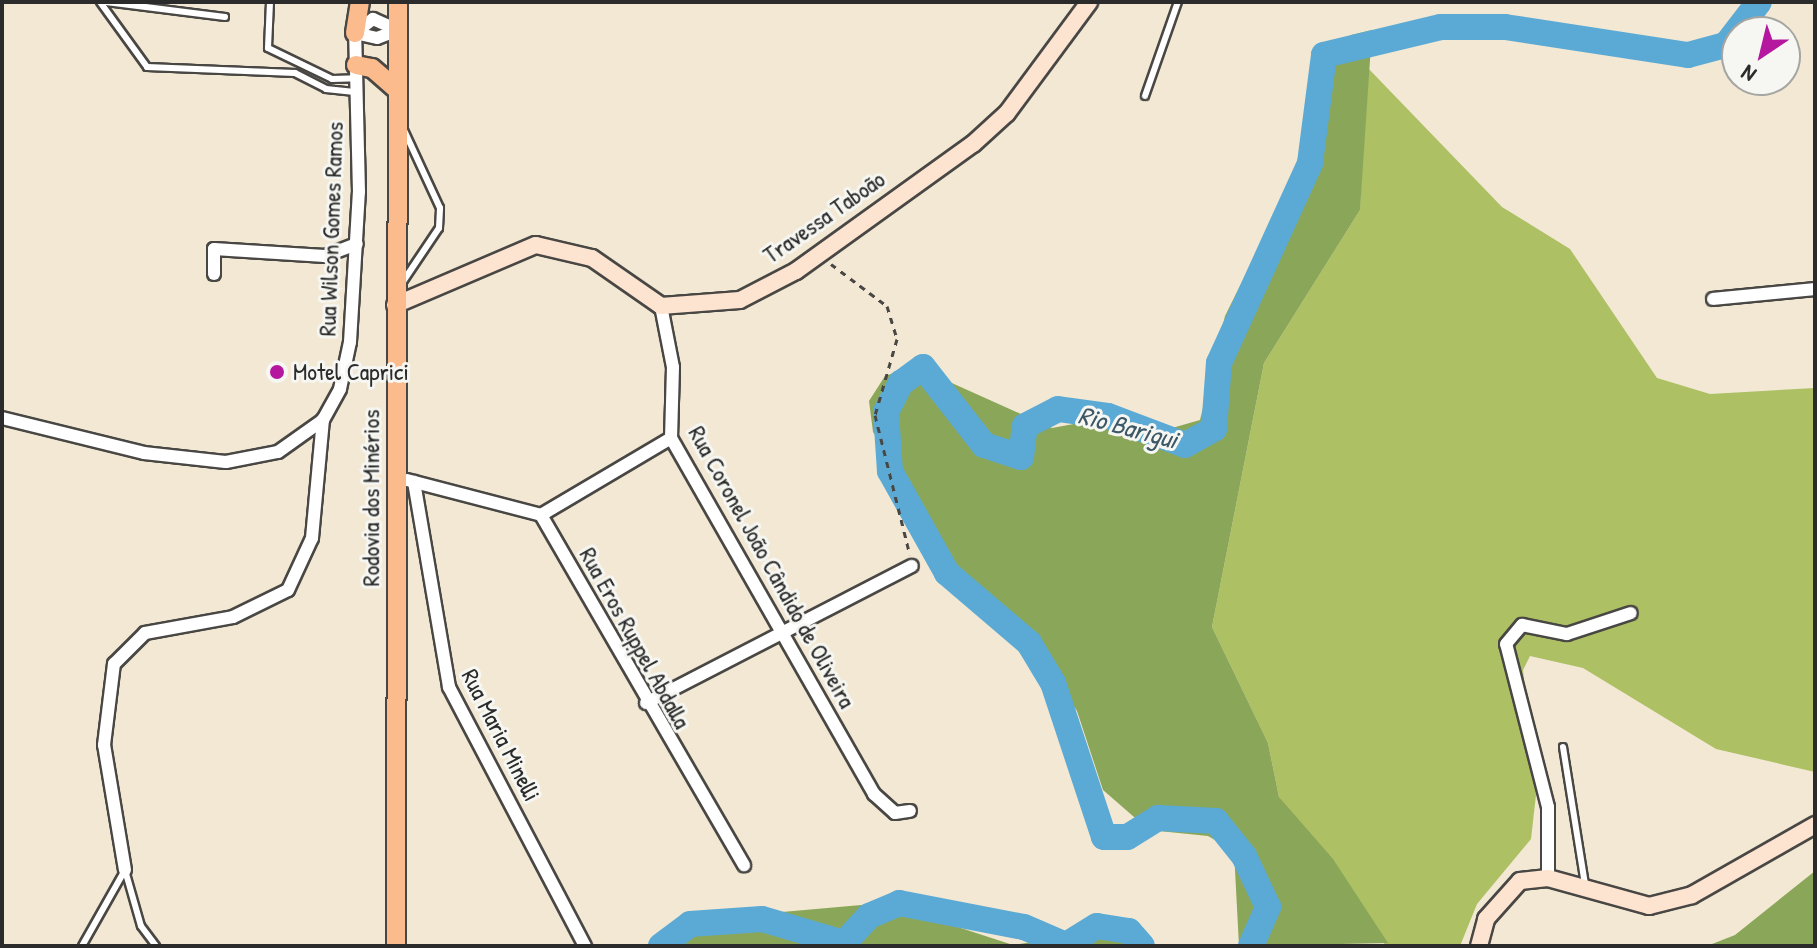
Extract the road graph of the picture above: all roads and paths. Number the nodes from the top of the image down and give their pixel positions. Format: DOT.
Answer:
graph roads {
  1 [pos="100,2"];
  2 [pos="106,2"];
  3 [pos="270,2"];
  4 [pos="360,2"];
  5 [pos="398,2"];
  6 [pos="1089,2"];
  7 [pos="1178,2"];
  8 [pos="225,17"];
  9 [pos="398,30"];
  10 [pos="355,33"];
  11 [pos="356,72"];
  12 [pos="397,90"];
  13 [pos="357,92"];
  14 [pos="1145,96"];
  15 [pos="397,116"];
  16 [pos="357,244"];
  17 [pos="818,254"];
  18 [pos="214,274"];
  19 [pos="1815,289"];
  20 [pos="395,299"];
  21 [pos="1713,299"];
  22 [pos="661,306"];
  23 [pos="2,418"];
  24 [pos="323,420"];
  25 [pos="671,438"];
  26 [pos="395,476"];
  27 [pos="414,482"];
  28 [pos="541,515"];
  29 [pos="912,566"];
  30 [pos="1631,613"];
  31 [pos="780,634"];
  32 [pos="646,703"];
  33 [pos="1563,747"];
  34 [pos="910,811"];
  35 [pos="1815,825"];
  36 [pos="744,865"];
  37 [pos="125,870"];
  38 [pos="1548,878"];
  39 [pos="1586,889"];
  40 [pos="82,946"];
  41 [pos="156,946"];
  42 [pos="396,946"];
  43 [pos="585,946"];
  44 [pos="1479,946"];
  1 -- 13 [label="lane"];
  2 -- 8 [label="lane"];
  3 -- 11 [label="lane"];
  4 -- 10 [label="main road"];
  5 -- 9 [label="main road, Rodovia dos Minérios"];
  6 -- 17 [label="street, Travessa Taboão"];
  7 -- 14 [label="lane"];
  9 -- 10 [label="street"];
  9 -- 10 [label="street"];
  9 -- 12 [label="main road, Rodovia dos Minérios"];
  10 -- 11 [label="street, Rua Wilson Gomes Ramos"];
  11 -- 12 [label="main road"];
  11 -- 13 [label="street, Rua Wilson Gomes Ramos"];
  12 -- 15 [label="main road, Rodovia dos Minérios"];
  13 -- 16 [label="street, Rua Wilson Gomes Ramos"];
  15 -- 20 [label="main road, Rodovia dos Minérios"];
  15 -- 20 [label="lane"];
  16 -- 18 [label="street"];
  16 -- 24 [label="street, Rua Wilson Gomes Ramos"];
  17 -- 22 [label="street, Travessa Taboão"];
  17 -- 29 [label="path"];
  19 -- 21 [label="street"];
  20 -- 22 [label="street"];
  20 -- 26 [label="main road, Rodovia dos Minérios"];
  22 -- 25 [label="street, Rua Coronel João Cândido de Oliveira"];
  23 -- 24 [label="street"];
  24 -- 37 [label="street"];
  25 -- 28 [label="street"];
  25 -- 31 [label="street, Rua Coronel João Cândido de Oliveira"];
  26 -- 27 [label="street"];
  26 -- 42 [label="main road, Rodovia dos Minérios"];
  27 -- 28 [label="street"];
  27 -- 43 [label="street, Rua Maria Minelli"];
  28 -- 32 [label="street, Rua Eros Ruppel Abdalla"];
  29 -- 31 [label="street"];
  30 -- 38 [label="street"];
  31 -- 32 [label="street"];
  31 -- 34 [label="street, Rua Coronel João Cândido de Oliveira"];
  32 -- 36 [label="street, Rua Eros Ruppel Abdalla"];
  33 -- 39 [label="lane"];
  35 -- 39 [label="street"];
  37 -- 40 [label="lane"];
  37 -- 41 [label="lane"];
  38 -- 39 [label="street"];
  38 -- 44 [label="street"];
}
